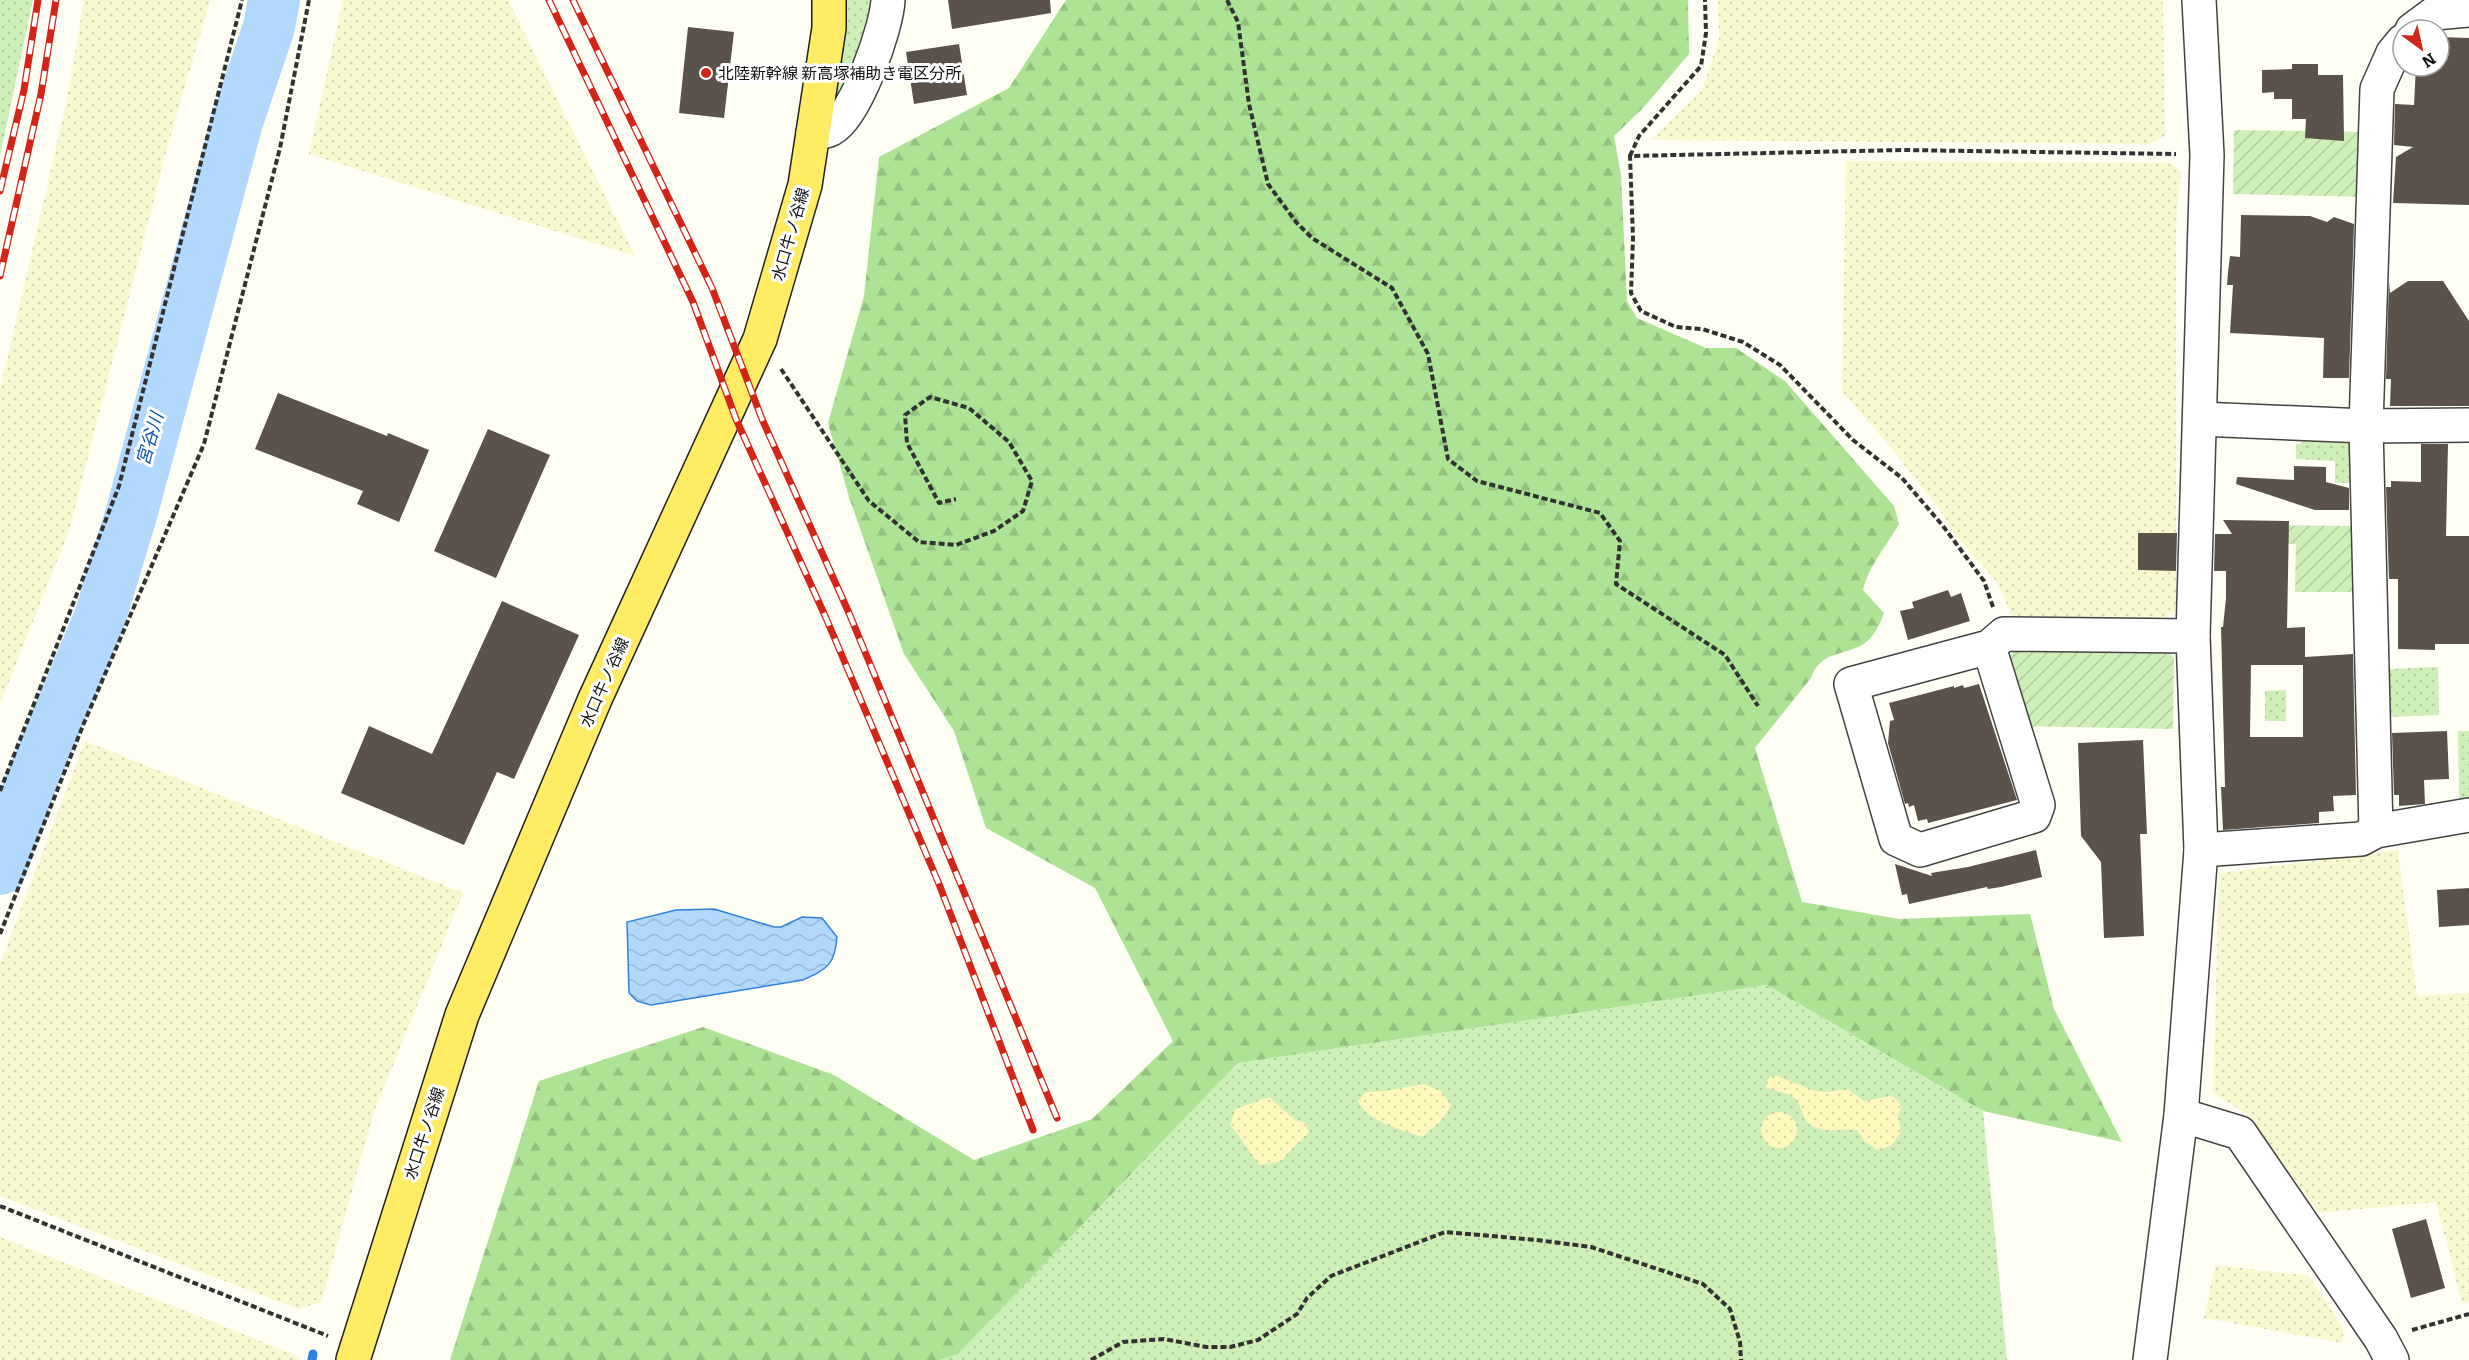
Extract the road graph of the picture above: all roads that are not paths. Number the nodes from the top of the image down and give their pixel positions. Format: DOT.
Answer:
graph roads {
  1 [pos="829,0"];
  2 [pos="888,0"];
  3 [pos="2199,0"];
  4 [pos="2469,10"];
  5 [pos="2428,18"];
  6 [pos="2391,55"];
  7 [pos="813,133"];
  8 [pos="2200,419"];
  9 [pos="2469,425"];
  10 [pos="2366,426"];
  11 [pos="2193,636"];
  12 [pos="1996,640"];
  13 [pos="2469,815"];
  14 [pos="2376,831"];
  15 [pos="2201,850"];
  16 [pos="2181,1115"];
  17 [pos="2387,1350"];
  18 [pos="354,1353"];
  19 [pos="2150,1360"];
  1 -- 7 [label="main road, 水口牛ノ谷線"];
  2 -- 7 [label="street"];
  3 -- 8 [label="street"];
  4 -- 5 [label="street"];
  6 -- 10 [label="street"];
  7 -- 18 [label="main road, 水口牛ノ谷線"];
  8 -- 10 [label="street"];
  8 -- 11 [label="street"];
  9 -- 10 [label="street"];
  10 -- 14 [label="street"];
  11 -- 12 [label="street"];
  11 -- 15 [label="street"];
  12 -- 12 [label="street"];
  13 -- 14 [label="street"];
  14 -- 15 [label="street"];
  15 -- 16 [label="street"];
  16 -- 17 [label="street"];
  16 -- 19 [label="street"];
}
